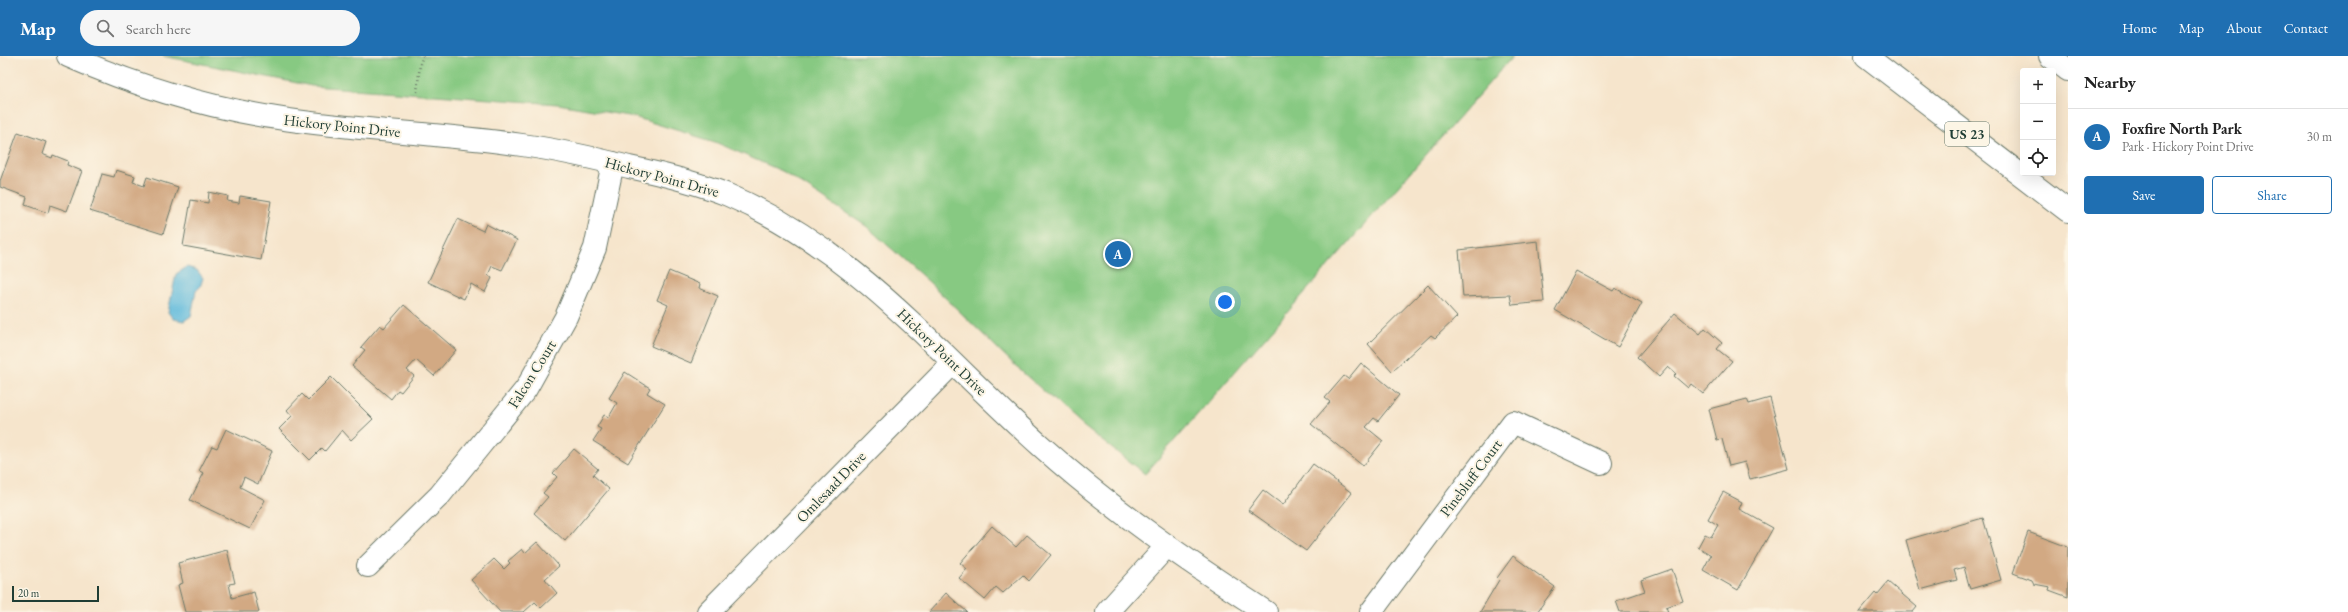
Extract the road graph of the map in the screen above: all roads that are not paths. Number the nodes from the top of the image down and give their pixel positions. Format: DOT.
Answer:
graph roads {
  1 [pos="68,56"];
  2 [pos="1866,56"];
  3 [pos="2050,56"];
  4 [pos="2068,70"];
  5 [pos="614,163"];
  6 [pos="2068,211"];
  7 [pos="953,363"];
  8 [pos="1601,463"];
  9 [pos="1166,547"];
  10 [pos="368,566"];
  11 [pos="708,612"];
  12 [pos="1107,612"];
  13 [pos="1266,612"];
  14 [pos="1371,612"];
  1 -- 5 [label="main road, Hickory Point Drive"];
  2 -- 6 [label="main road, US 23"];
  3 -- 4 [label="main road"];
  5 -- 7 [label="main road, Hickory Point Drive"];
  5 -- 10 [label="main road, Falcon Court"];
  7 -- 9 [label="main road, Hickory Point Drive"];
  7 -- 11 [label="main road, Omlesaad Drive"];
  8 -- 14 [label="main road, Pinebluff Court"];
  9 -- 12 [label="main road"];
  9 -- 13 [label="main road, Hickory Point Drive"];
}
